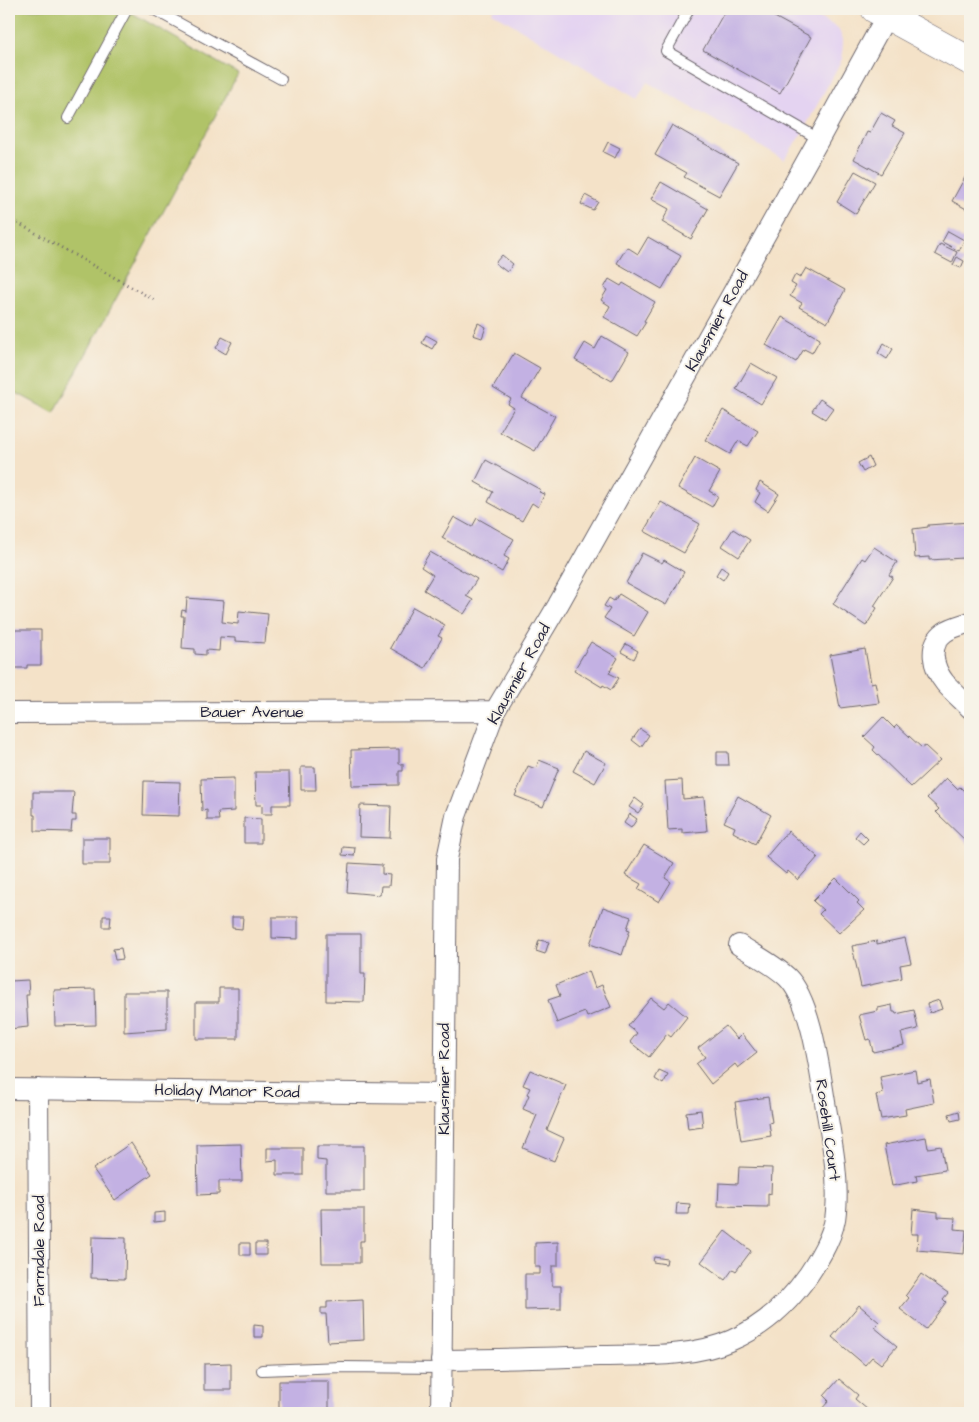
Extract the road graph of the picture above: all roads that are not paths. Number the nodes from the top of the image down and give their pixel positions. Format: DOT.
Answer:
graph roads {
  1 [pos="127,9"];
  2 [pos="153,9"];
  3 [pos="690,9"];
  4 [pos="883,11"];
  5 [pos="970,61"];
  6 [pos="281,79"];
  7 [pos="68,118"];
  8 [pos="819,139"];
  9 [pos="970,622"];
  10 [pos="970,708"];
  11 [pos="495,711"];
  12 [pos="9,713"];
  13 [pos="739,946"];
  14 [pos="9,1089"];
  15 [pos="38,1089"];
  16 [pos="444,1094"];
  17 [pos="442,1364"];
  18 [pos="262,1370"];
  19 [pos="40,1413"];
  20 [pos="441,1413"];
  1 -- 7 [label="lane"];
  2 -- 6 [label="lane"];
  3 -- 8 [label="lane"];
  4 -- 5 [label="highway"];
  4 -- 8 [label="street, Klausmier Road"];
  8 -- 11 [label="street, Klausmier Road"];
  9 -- 10 [label="street"];
  11 -- 12 [label="street, Bauer Avenue"];
  11 -- 16 [label="street, Klausmier Road"];
  13 -- 17 [label="street, Rosehill Court"];
  14 -- 15 [label="street, Holiday Manor Road"];
  15 -- 16 [label="street, Holiday Manor Road"];
  15 -- 19 [label="street, Farmdale Road"];
  16 -- 17 [label="street, Klausmier Road"];
  17 -- 18 [label="lane"];
  17 -- 20 [label="street, Klausmier Road"];
}
